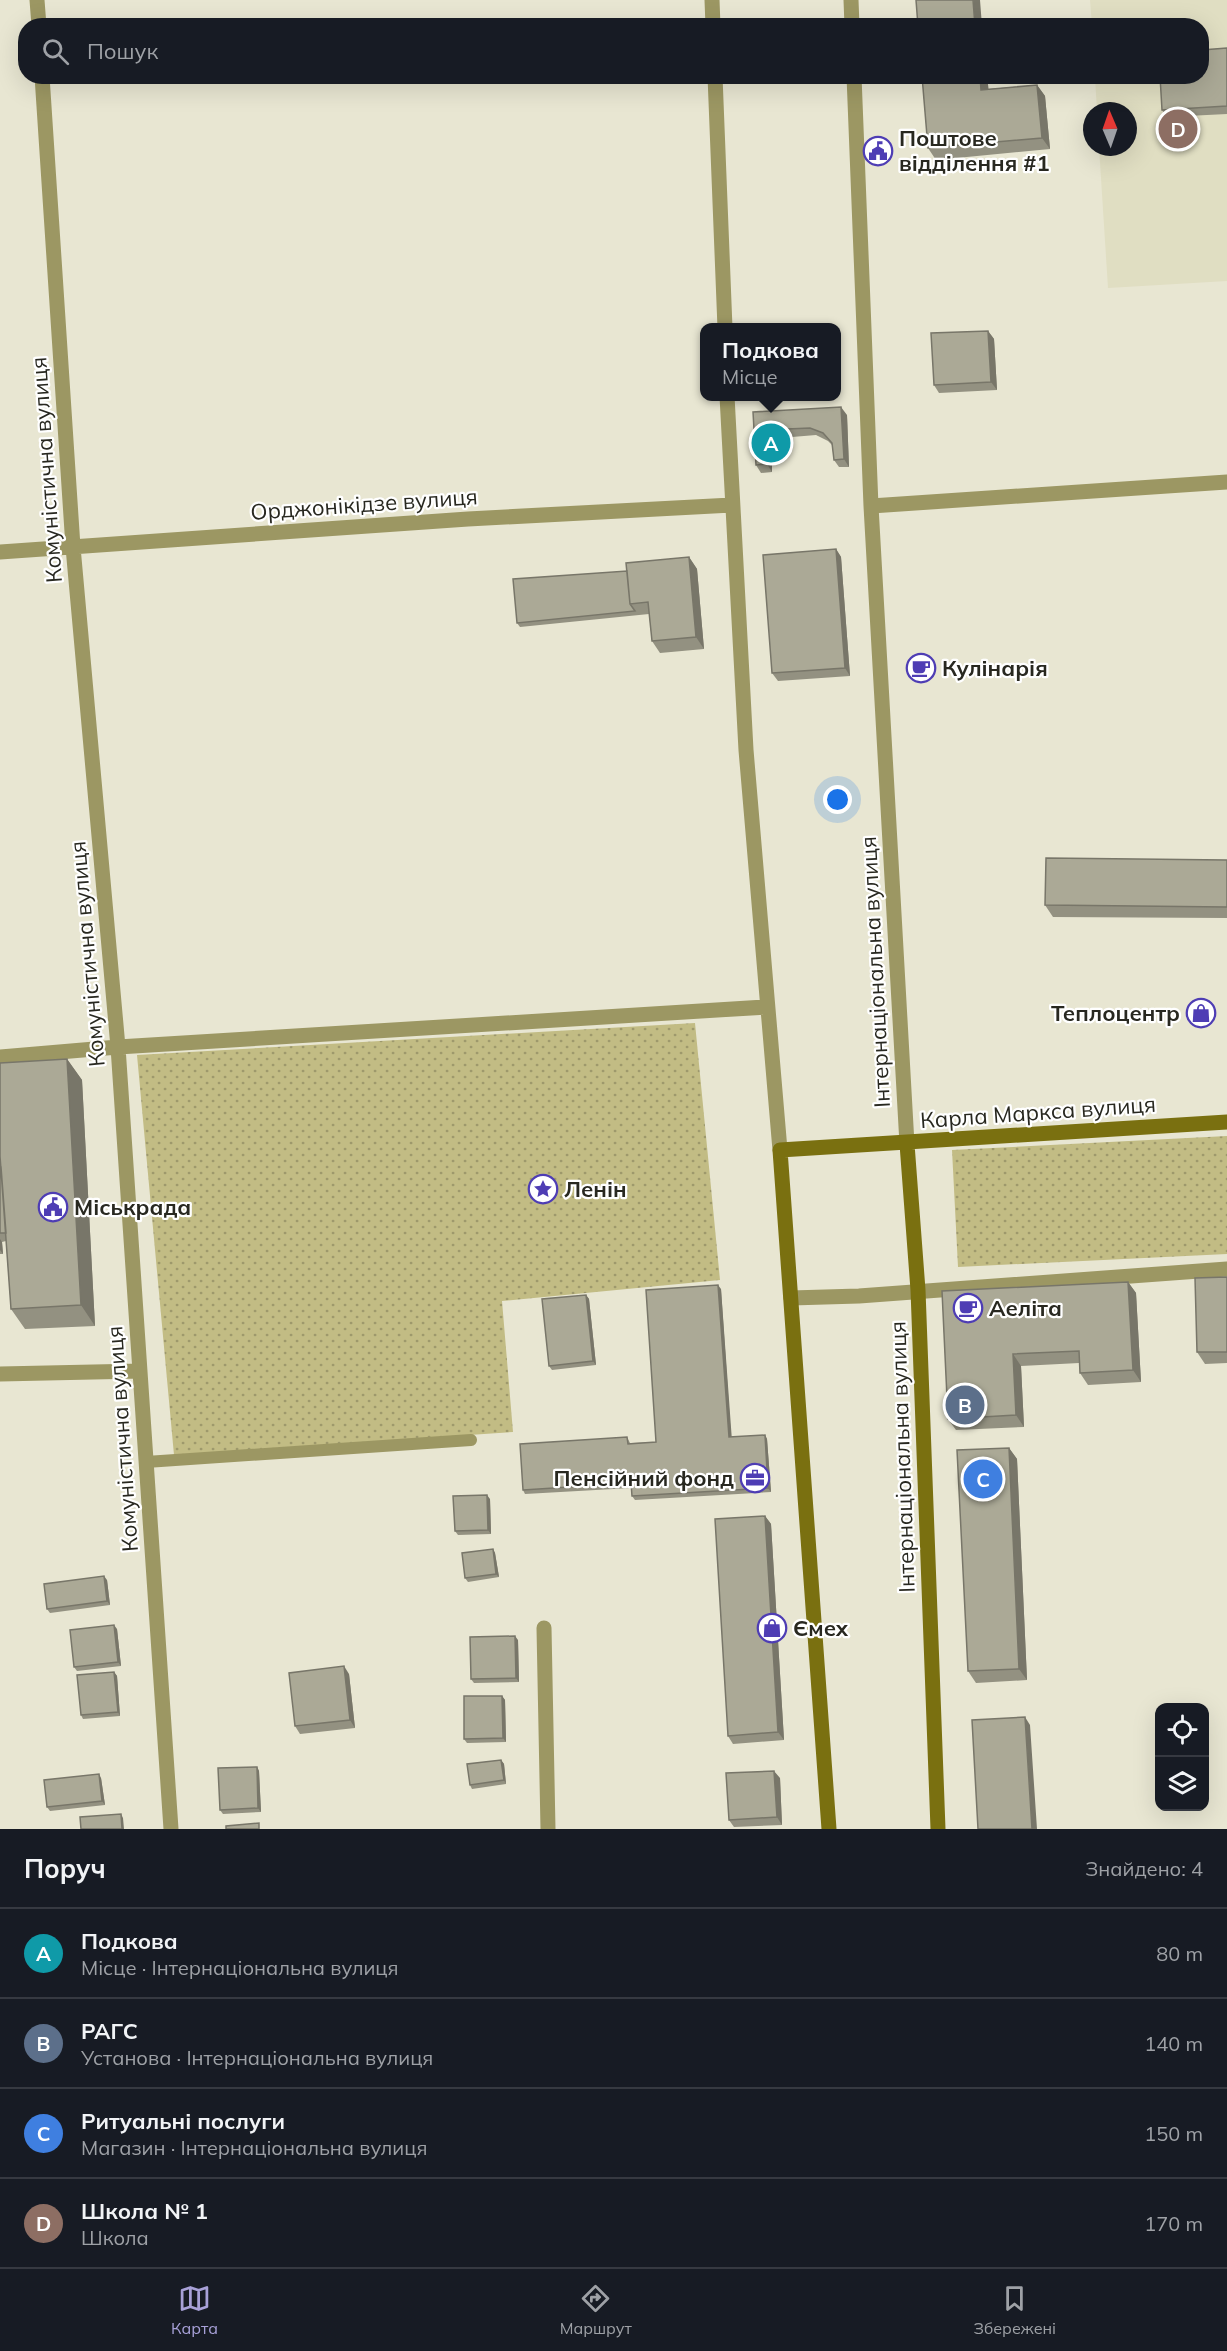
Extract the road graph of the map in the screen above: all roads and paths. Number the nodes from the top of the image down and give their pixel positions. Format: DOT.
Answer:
graph roads {
  1 [pos="37,0"];
  2 [pos="712,0"];
  3 [pos="851,0"];
  4 [pos="38,18"];
  5 [pos="713,18"];
  6 [pos="852,18"];
  7 [pos="43,84"];
  8 [pos="715,84"];
  9 [pos="854,84"];
  10 [pos="725,323"];
  11 [pos="728,401"];
  12 [pos="1227,482"];
  13 [pos="732,505"];
  14 [pos="872,506"];
  15 [pos="73,547"];
  16 [pos="0,552"];
  17 [pos="766,1007"];
  18 [pos="118,1047"];
  19 [pos="0,1057"];
  20 [pos="1227,1122"];
  21 [pos="907,1144"];
  22 [pos="780,1150"];
  23 [pos="1227,1269"];
  24 [pos="918,1290"];
  25 [pos="790,1298"];
  26 [pos="140,1371"];
  27 [pos="0,1374"];
  28 [pos="471,1440"];
  29 [pos="146,1462"];
  30 [pos="544,1628"];
  31 [pos="171,1829"];
  32 [pos="549,1829"];
  33 [pos="829,1829"];
  34 [pos="938,1829"];
  1 -- 4 [label="street"];
  2 -- 5 [label="street"];
  3 -- 6 [label="street"];
  7 -- 15 [label="street, Комуністична вулиця"];
  8 -- 10 [label="street"];
  9 -- 14 [label="street, Інтернаціональна вулиця"];
  11 -- 13 [label="street"];
  12 -- 14 [label="street"];
  13 -- 15 [label="street, Орджонікідзе вулиця"];
  13 -- 17 [label="street"];
  14 -- 21 [label="street, Інтернаціональна вулиця"];
  15 -- 16 [label="street, Орджонікідзе вулиця"];
  15 -- 18 [label="street, Комуністична вулиця"];
  17 -- 18 [label="street"];
  17 -- 22 [label="street"];
  18 -- 19 [label="street"];
  18 -- 26 [label="street, Комуністична вулиця"];
  20 -- 21 [label="street, Карла Маркса вулиця"];
  21 -- 22 [label="street, Карла Маркса вулиця"];
  21 -- 24 [label="street, Інтернаціональна вулиця"];
  22 -- 25 [label="street"];
  23 -- 24 [label="street"];
  24 -- 25 [label="street"];
  24 -- 34 [label="street, Інтернаціональна вулиця"];
  25 -- 33 [label="street"];
  26 -- 27 [label="street"];
  26 -- 29 [label="street, Комуністична вулиця"];
  28 -- 29 [label="lane"];
  29 -- 31 [label="street, Комуністична вулиця"];
  30 -- 32 [label="street"];
}
